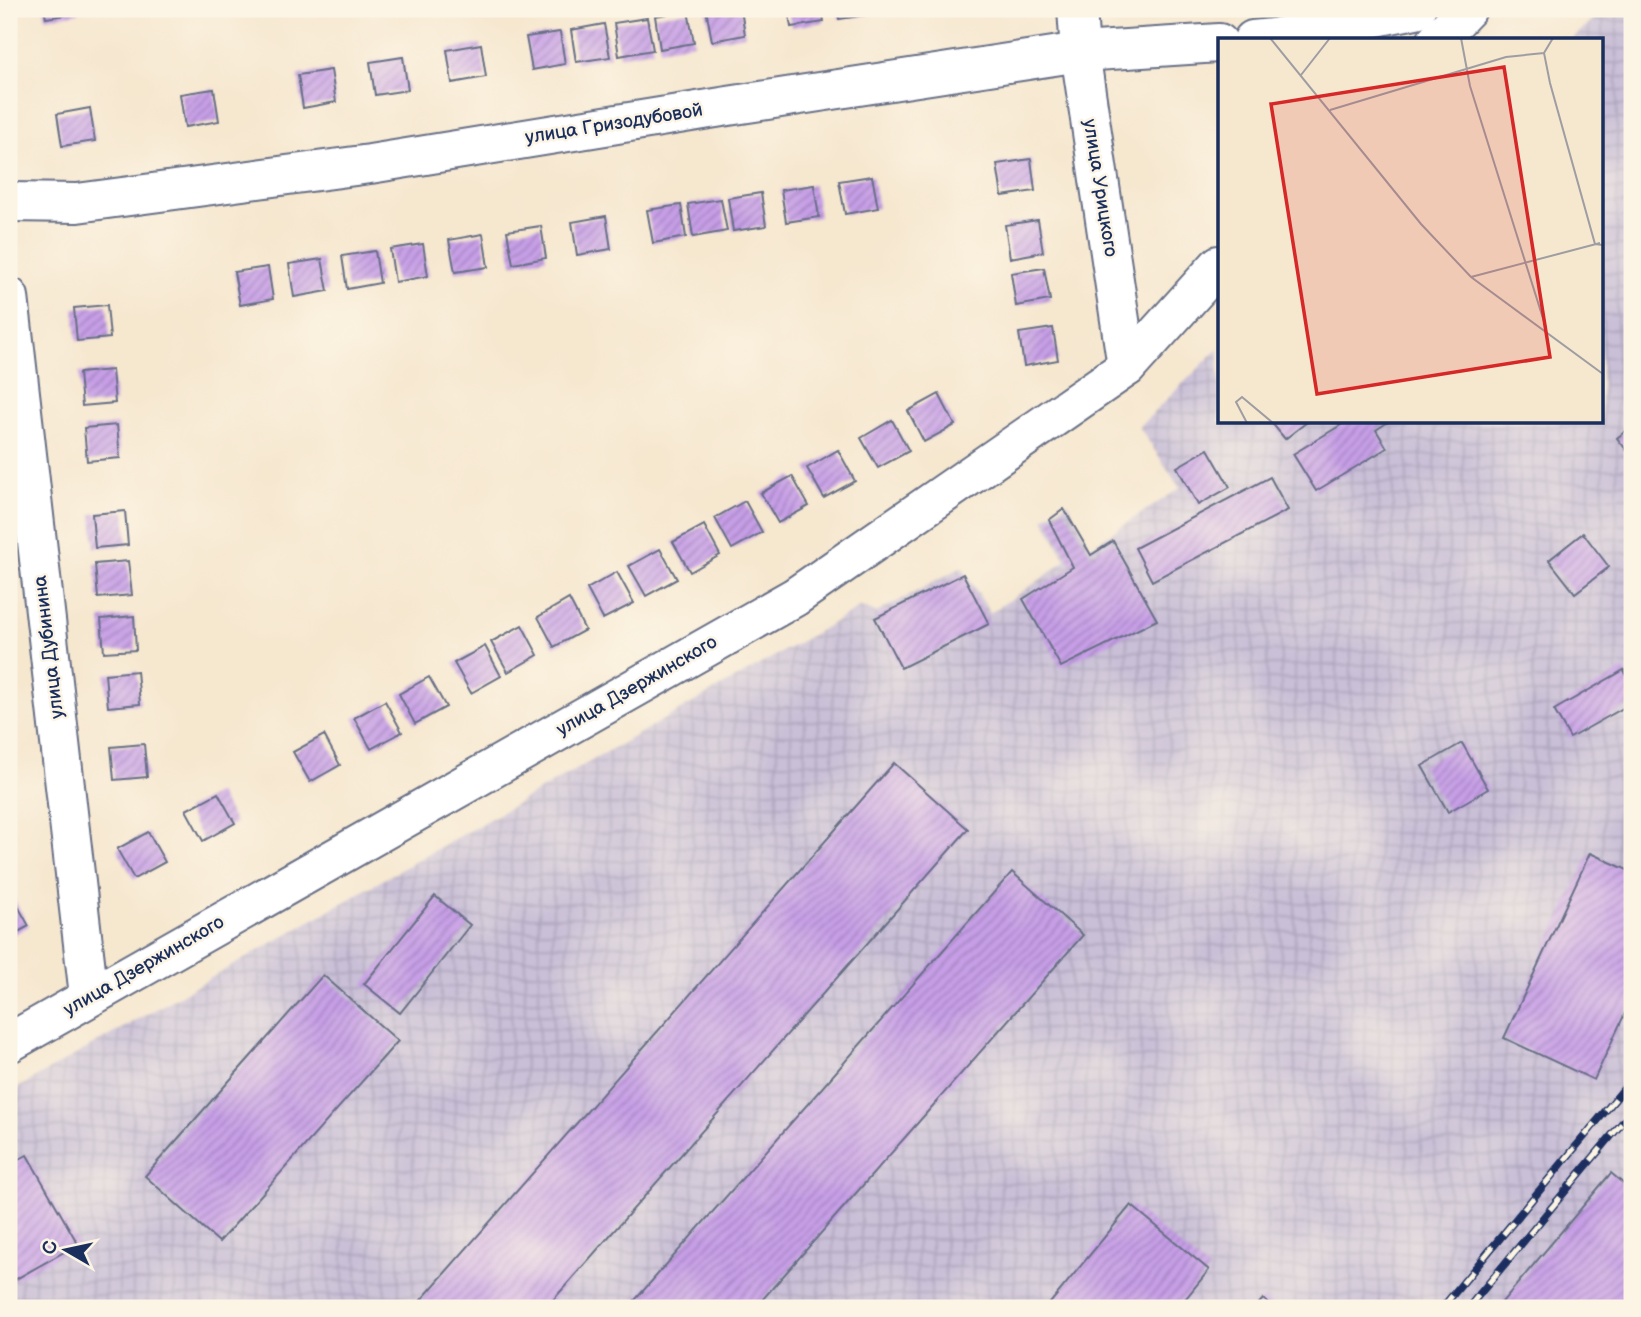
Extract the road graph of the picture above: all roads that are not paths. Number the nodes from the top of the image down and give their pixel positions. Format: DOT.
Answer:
graph roads {
  1 [pos="1077,9"];
  2 [pos="1416,9"];
  3 [pos="1467,9"];
  4 [pos="1273,38"];
  5 [pos="1439,38"];
  6 [pos="1218,44"];
  7 [pos="1080,52"];
  8 [pos="9,202"];
  9 [pos="1218,266"];
  10 [pos="9,297"];
  11 [pos="1127,367"];
  12 [pos="89,996"];
  13 [pos="9,1043"];
  1 -- 7 [label="street, улица Урицкого"];
  2 -- 4 [label="street"];
  3 -- 5 [label="street"];
  6 -- 7 [label="street, улица Гризодубовой"];
  7 -- 8 [label="street, улица Гризодубовой"];
  7 -- 11 [label="street, улица Урицкого"];
  9 -- 11 [label="street, улица Дзержинского"];
  10 -- 12 [label="street, улица Дубинина"];
  11 -- 12 [label="street, улица Дзержинского"];
  12 -- 13 [label="street, улица Дзержинского"];
}
